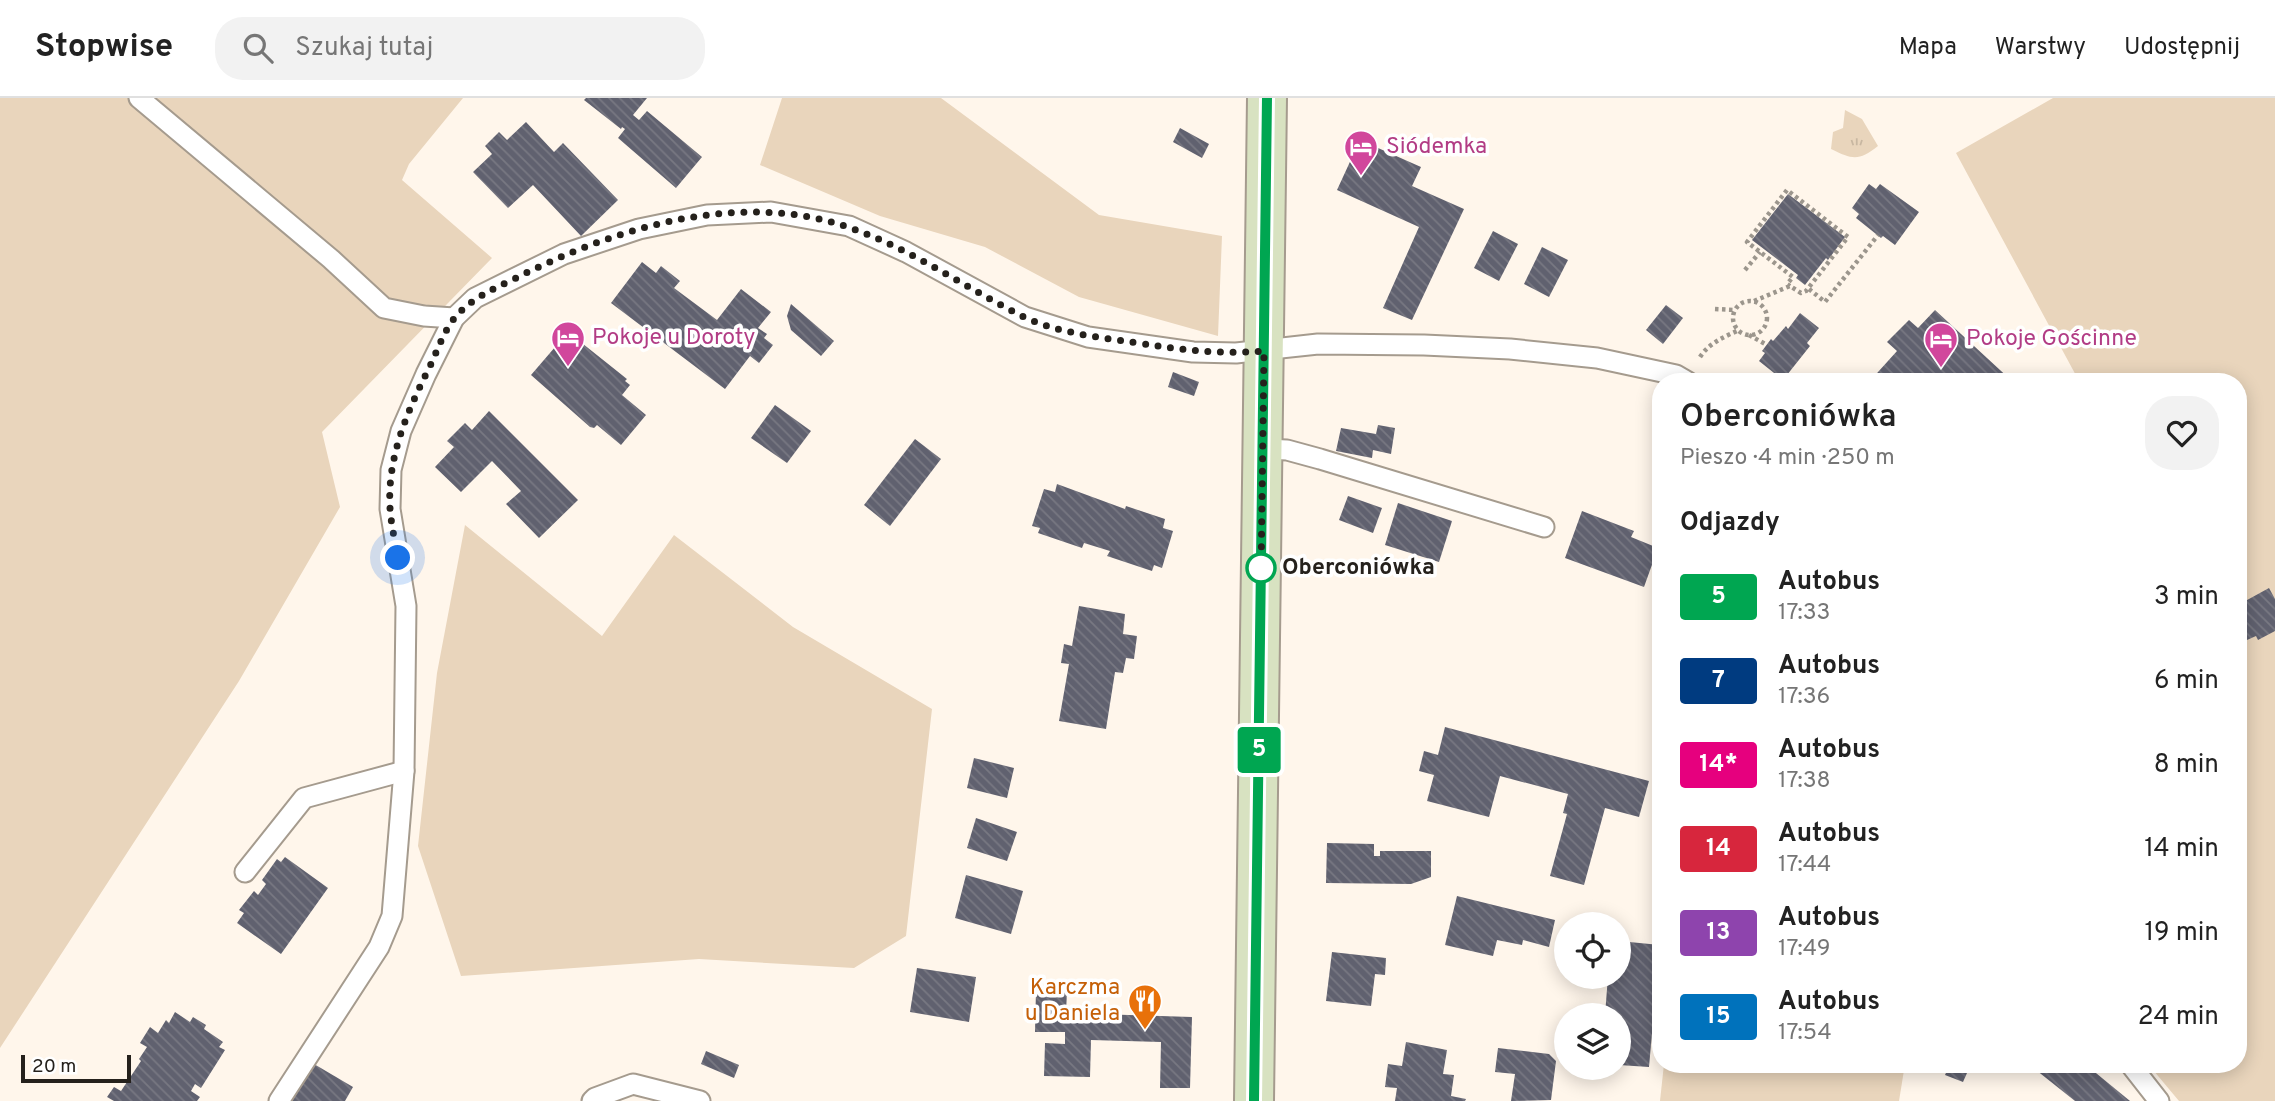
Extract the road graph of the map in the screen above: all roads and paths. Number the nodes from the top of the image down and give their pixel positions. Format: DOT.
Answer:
graph roads {
  1 [pos="139,98"];
  2 [pos="1267,98"];
  3 [pos="1878,235"];
  4 [pos="1761,252"];
  5 [pos="1745,270"];
  6 [pos="1790,286"];
  7 [pos="1809,289"];
  8 [pos="1754,301"];
  9 [pos="1715,309"];
  10 [pos="1735,310"];
  11 [pos="454,318"];
  12 [pos="1739,330"];
  13 [pos="1749,335"];
  14 [pos="1767,345"];
  15 [pos="1264,351"];
  16 [pos="1667,373"];
  17 [pos="1692,373"];
  18 [pos="1263,449"];
  19 [pos="1544,527"];
  20 [pos="404,771"];
  21 [pos="246,872"];
  22 [pos="2137,1073"];
  23 [pos="279,1101"];
  24 [pos="592,1101"];
  25 [pos="700,1101"];
  26 [pos="1254,1101"];
  27 [pos="2159,1101"];
  1 -- 11 [label="lane"];
  2 -- 15 [label="street"];
  3 -- 7 [label="path"];
  4 -- 5 [label="path"];
  4 -- 6 [label="path"];
  4 -- 7 [label="path"];
  6 -- 7 [label="path"];
  6 -- 8 [label="path"];
  8 -- 10 [label="path"];
  8 -- 13 [label="path"];
  9 -- 10 [label="path"];
  10 -- 12 [label="path"];
  11 -- 15 [label="lane"];
  11 -- 20 [label="lane"];
  12 -- 13 [label="path"];
  12 -- 17 [label="path"];
  13 -- 14 [label="path"];
  15 -- 16 [label="lane"];
  15 -- 18 [label="street"];
  18 -- 19 [label="lane"];
  18 -- 26 [label="street"];
  20 -- 21 [label="lane"];
  20 -- 23 [label="lane"];
  22 -- 27 [label="lane"];
  24 -- 25 [label="lane"];
}
